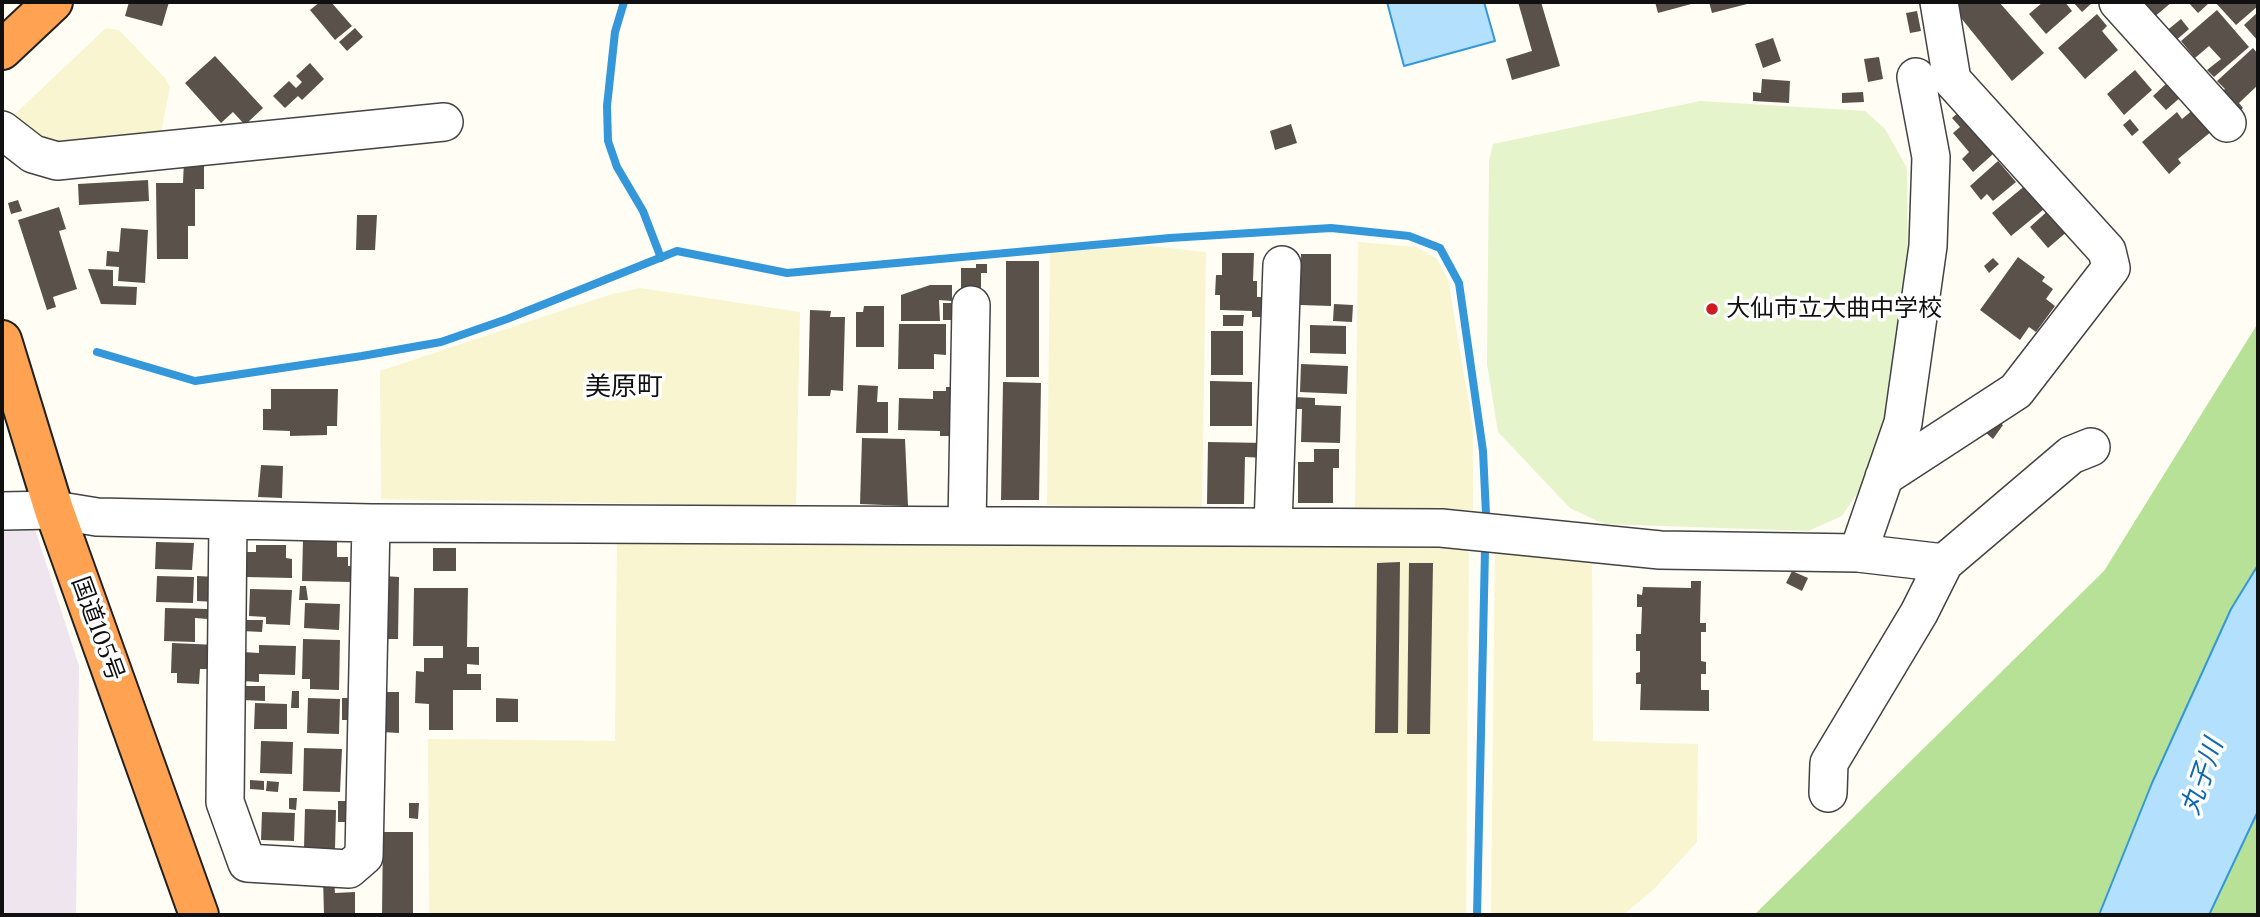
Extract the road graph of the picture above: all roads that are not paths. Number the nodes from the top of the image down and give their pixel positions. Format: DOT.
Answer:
graph roads {
  1 [pos="53,2"];
  2 [pos="1939,2"];
  3 [pos="2118,2"];
  4 [pos="2,50"];
  5 [pos="1916,77"];
  6 [pos="444,122"];
  7 [pos="2227,123"];
  8 [pos="2,130"];
  9 [pos="1282,265"];
  10 [pos="971,304"];
  11 [pos="2,340"];
  12 [pos="2091,447"];
  13 [pos="1884,477"];
  14 [pos="54,510"];
  15 [pos="2,511"];
  16 [pos="228,520"];
  17 [pos="371,523"];
  18 [pos="967,526"];
  19 [pos="1273,526"];
  20 [pos="1858,552"];
  21 [pos="1944,563"];
  22 [pos="1828,793"];
  23 [pos="199,915"];
  1 -- 4 [label="highway"];
  2 -- 13 [label="street"];
  3 -- 7 [label="street"];
  5 -- 13 [label="street"];
  6 -- 8 [label="street"];
  9 -- 19 [label="street"];
  10 -- 18 [label="street"];
  11 -- 14 [label="highway, 国道105号"];
  12 -- 21 [label="street"];
  13 -- 20 [label="street"];
  14 -- 15 [label="street"];
  14 -- 16 [label="street"];
  14 -- 23 [label="highway, 国道105号"];
  16 -- 17 [label="street"];
  16 -- 17 [label="street"];
  17 -- 18 [label="street"];
  18 -- 19 [label="street"];
  19 -- 20 [label="street"];
  20 -- 21 [label="street"];
  21 -- 22 [label="street"];
}
